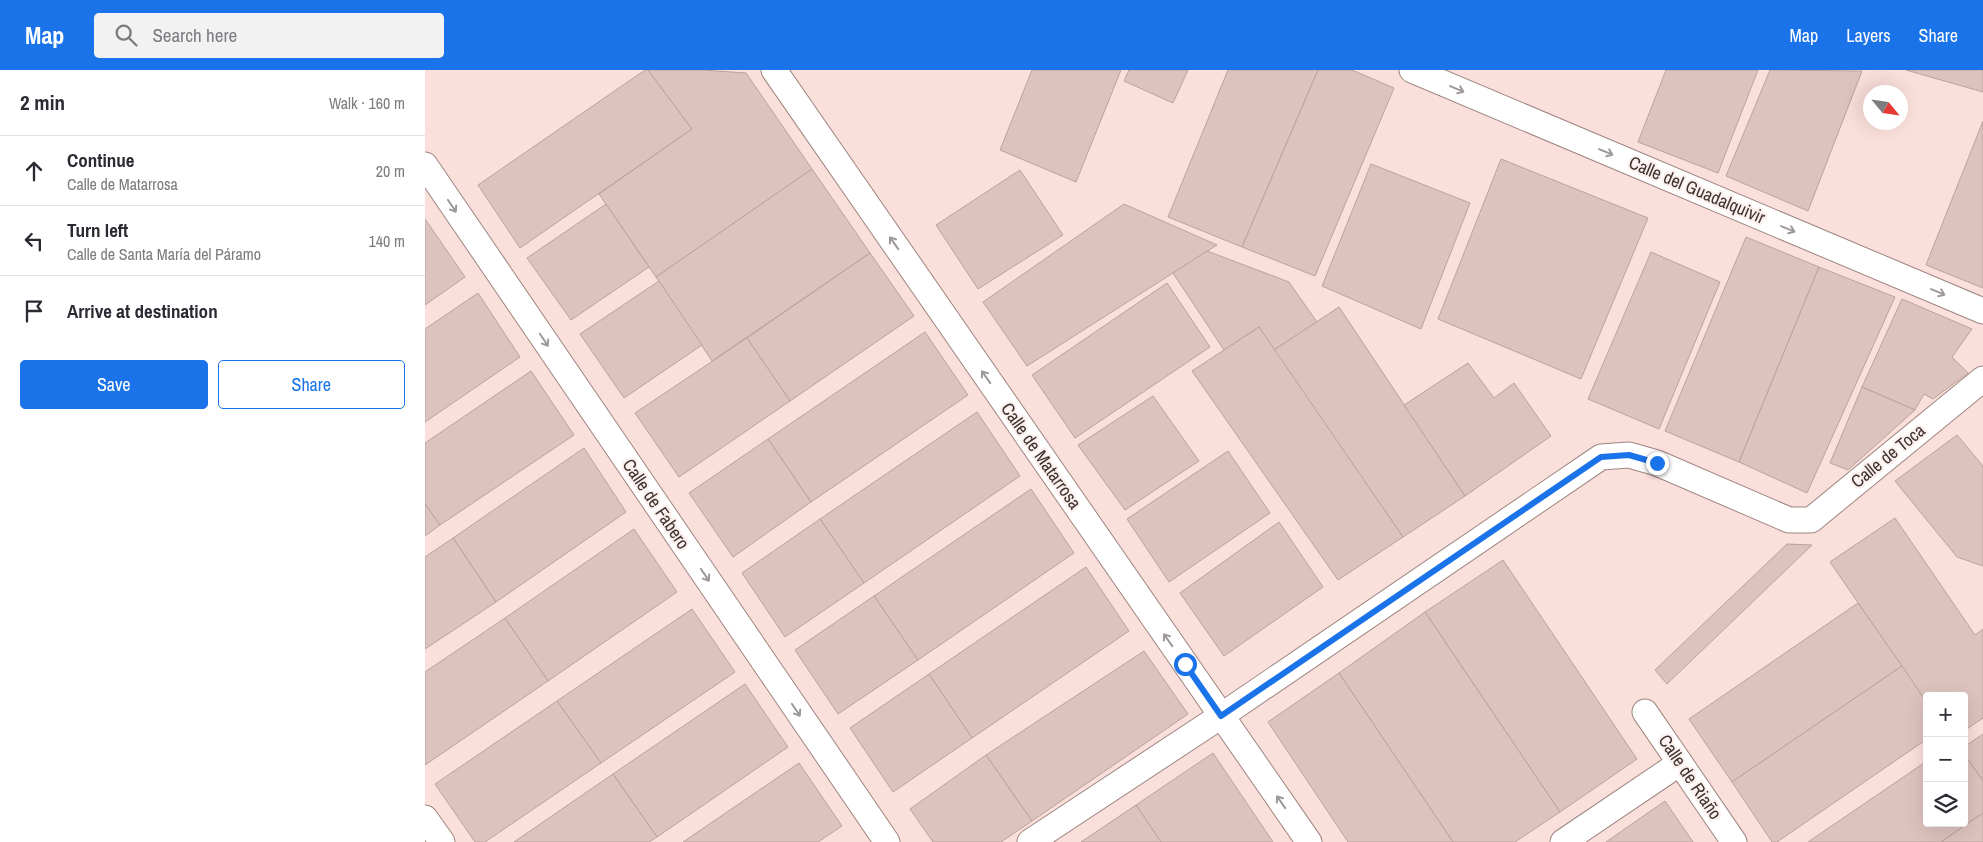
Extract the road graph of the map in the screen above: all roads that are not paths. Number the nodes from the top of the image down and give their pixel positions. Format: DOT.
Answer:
graph roads {
  1 [pos="774,70"];
  2 [pos="1412,70"];
  3 [pos="425,166"];
  4 [pos="1983,311"];
  5 [pos="1983,379"];
  6 [pos="1645,712"];
  7 [pos="1221,716"];
  8 [pos="1680,763"];
  9 [pos="425,818"];
  10 [pos="442,842"];
  11 [pos="887,842"];
  12 [pos="1030,842"];
  13 [pos="1309,842"];
  14 [pos="1563,842"];
  15 [pos="1734,842"];
  7 -- 1 [label="street, Calle de Matarrosa, one-way"];
  2 -- 4 [label="street, Calle del Guadalquivir, one-way"];
  3 -- 11 [label="street, Calle de Fabero, one-way"];
  5 -- 7 [label="street, Calle de Toca"];
  6 -- 8 [label="street, Calle de Riaño"];
  7 -- 12 [label="street"];
  13 -- 7 [label="street, Calle de Matarrosa, one-way"];
  8 -- 14 [label="street"];
  8 -- 15 [label="street, Calle de Riaño"];
  9 -- 10 [label="street"];
}
